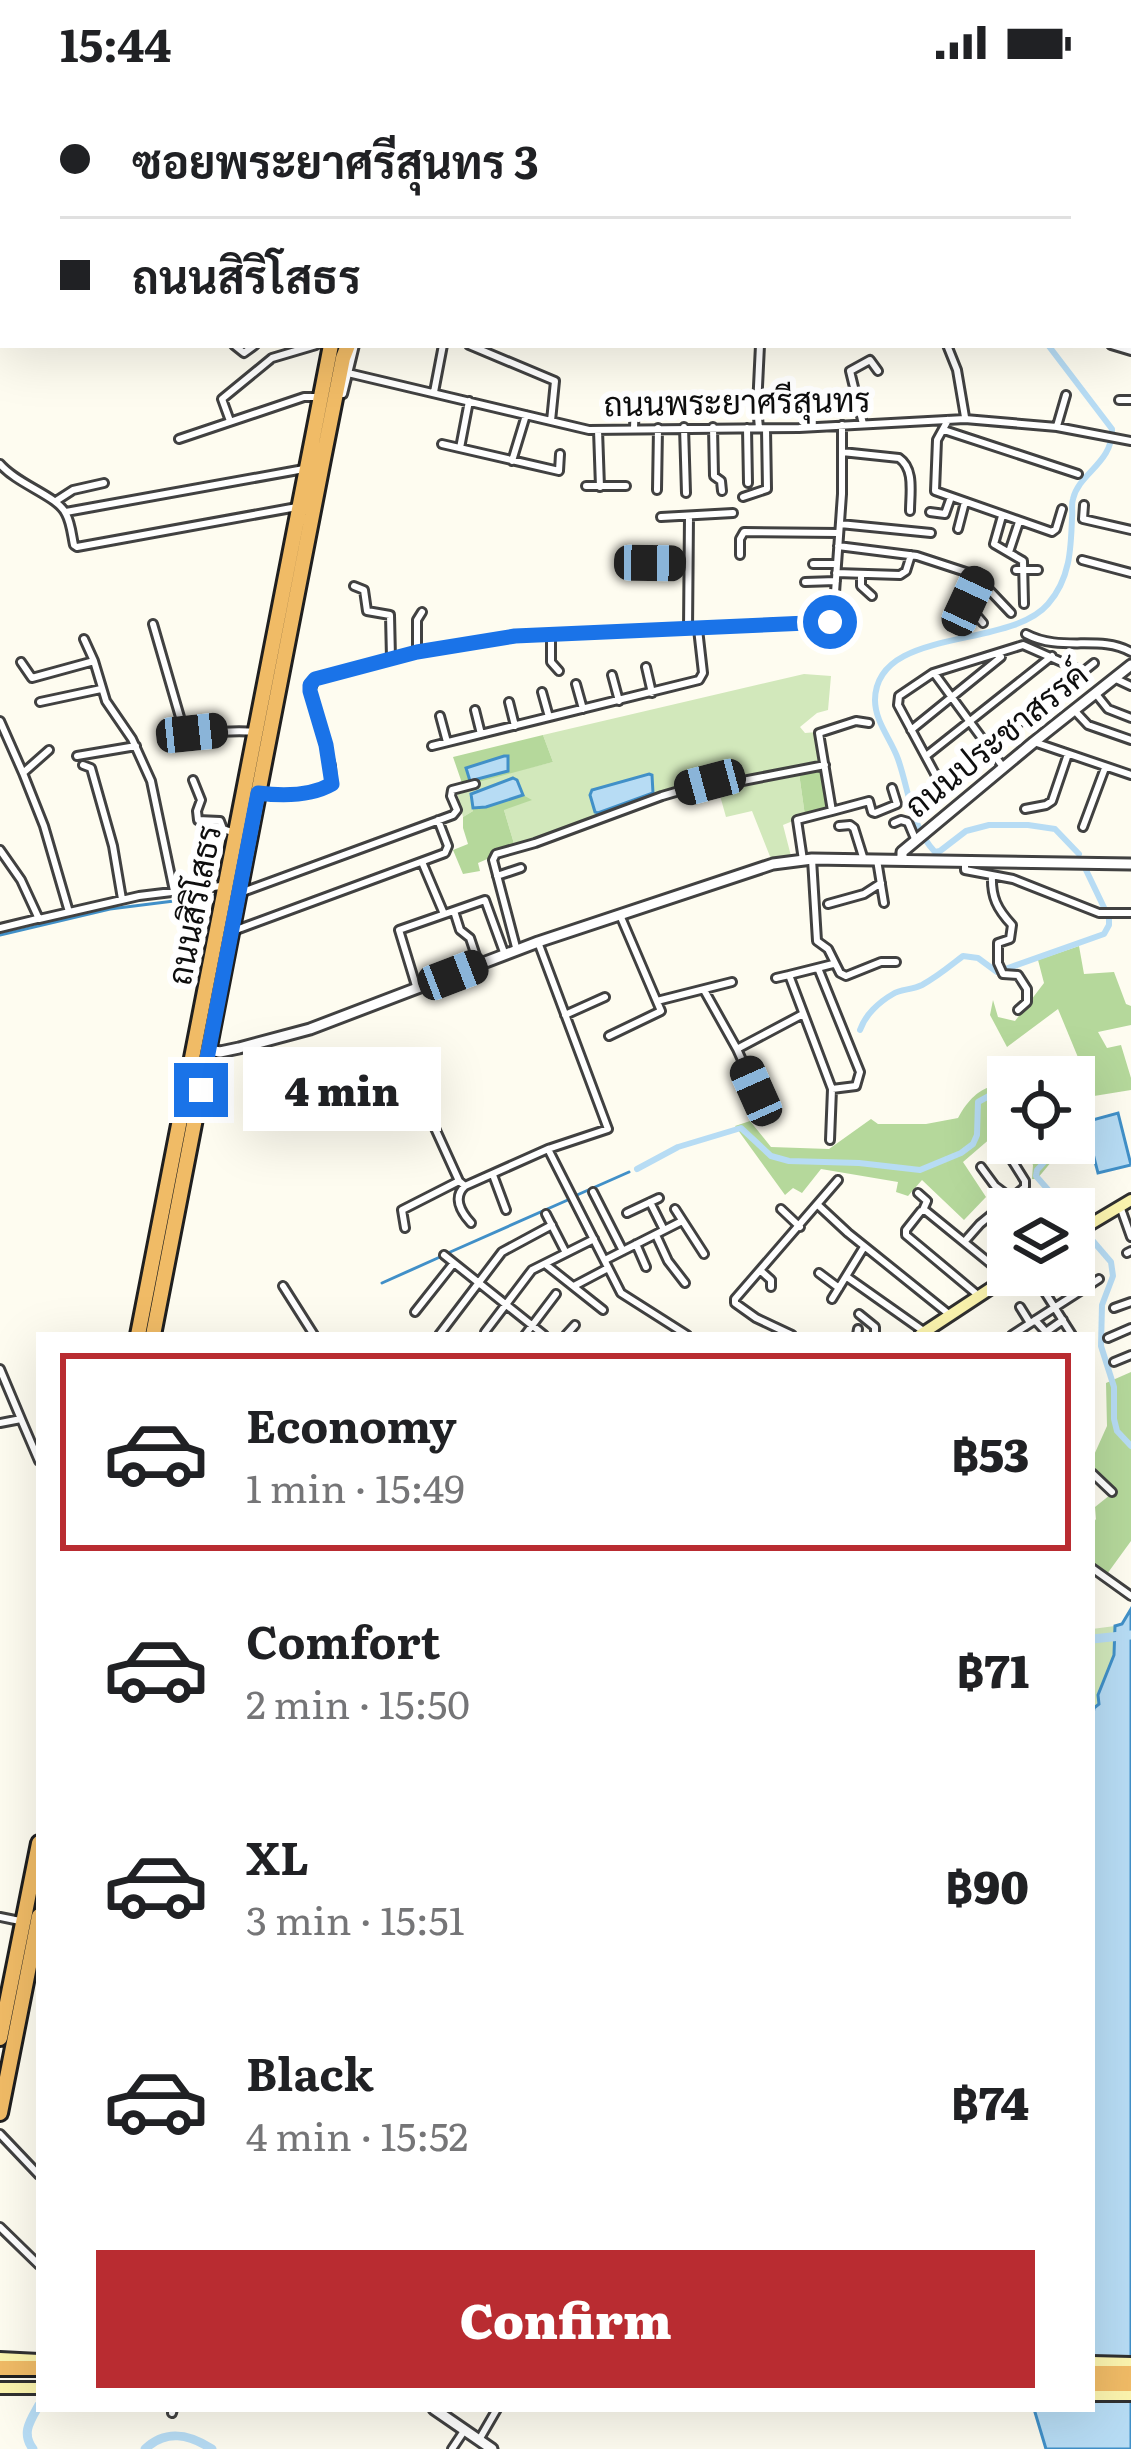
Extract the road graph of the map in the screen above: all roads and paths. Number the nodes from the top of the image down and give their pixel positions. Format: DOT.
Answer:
graph roads {
  1 [pos="306,348"];
  2 [pos="330,348"];
  3 [pos="442,348"];
  4 [pos="476,348"];
  5 [pos="760,348"];
  6 [pos="948,348"];
  7 [pos="348,353"];
  8 [pos="878,370"];
  9 [pos="434,392"];
  10 [pos="1066,395"];
  11 [pos="322,397"];
  12 [pos="1119,400"];
  13 [pos="1131,400"];
  14 [pos="469,401"];
  15 [pos="634,401"];
  16 [pos="526,416"];
  17 [pos="965,418"];
  18 [pos="948,419"];
  19 [pos="230,421"];
  20 [pos="551,422"];
  21 [pos="863,424"];
  22 [pos="842,425"];
  23 [pos="684,427"];
  24 [pos="713,427"];
  25 [pos="1057,427"];
  26 [pos="658,428"];
  27 [pos="747,428"];
  28 [pos="634,429"];
  29 [pos="762,429"];
  30 [pos="598,430"];
  31 [pos="944,430"];
  32 [pos="179,439"];
  33 [pos="1131,441"];
  34 [pos="442,444"];
  35 [pos="460,448"];
  36 [pos="842,452"];
  37 [pos="560,454"];
  38 [pos="512,460"];
  39 [pos="0,464"];
  40 [pos="308,468"];
  41 [pos="1078,474"];
  42 [pos="104,483"];
  43 [pos="748,483"];
  44 [pos="586,486"];
  45 [pos="626,486"];
  46 [pos="600,487"];
  47 [pos="657,490"];
  48 [pos="722,490"];
  49 [pos="686,493"];
  50 [pos="743,497"];
  51 [pos="951,497"];
  52 [pos="56,501"];
  53 [pos="964,502"];
  54 [pos="1084,505"];
  55 [pos="301,506"];
  56 [pos="1062,509"];
  57 [pos="910,511"];
  58 [pos="66,512"];
  59 [pos="930,512"];
  60 [pos="733,513"];
  61 [pos="688,516"];
  62 [pos="1002,516"];
  63 [pos="661,517"];
  64 [pos="1018,521"];
  65 [pos="839,528"];
  66 [pos="958,529"];
  67 [pos="1131,530"];
  68 [pos="932,533"];
  69 [pos="838,546"];
  70 [pos="1009,552"];
  71 [pos="740,555"];
  72 [pos="911,555"];
  73 [pos="1082,560"];
  74 [pos="641,563"];
  75 [pos="688,564"];
  76 [pos="813,564"];
  77 [pos="1020,570"];
  78 [pos="1038,570"];
  79 [pos="836,573"];
  80 [pos="1131,573"];
  81 [pos="861,574"];
  82 [pos="978,578"];
  83 [pos="805,582"];
  84 [pos="354,586"];
  85 [pos="872,596"];
  86 [pos="1024,604"];
  87 [pos="422,612"];
  88 [pos="1011,613"];
  89 [pos="983,623"];
  90 [pos="153,624"];
  91 [pos="693,629"];
  92 [pos="551,634"];
  93 [pos="1026,634"];
  94 [pos="84,639"];
  95 [pos="417,652"];
  96 [pos="1007,652"];
  97 [pos="1131,652"];
  98 [pos="1052,656"];
  99 [pos="391,658"];
  100 [pos="94,661"];
  101 [pos="21,662"];
  102 [pos="1094,663"];
  103 [pos="1131,665"];
  104 [pos="646,667"];
  105 [pos="559,670"];
  106 [pos="1082,671"];
  107 [pos="933,673"];
  108 [pos="612,675"];
  109 [pos="1114,678"];
  110 [pos="576,684"];
  111 [pos="1131,686"];
  112 [pos="101,688"];
  113 [pos="542,692"];
  114 [pos="652,693"];
  115 [pos="1095,694"];
  116 [pos="952,697"];
  117 [pos="619,701"];
  118 [pos="40,702"];
  119 [pos="509,702"];
  120 [pos="476,710"];
  121 [pos="583,710"];
  122 [pos="1074,710"];
  123 [pos="440,716"];
  124 [pos="549,718"];
  125 [pos="1131,718"];
  126 [pos="0,722"];
  127 [pos="970,722"];
  128 [pos="869,723"];
  129 [pos="515,726"];
  130 [pos="911,730"];
  131 [pos="258,732"];
  132 [pos="482,734"];
  133 [pos="1131,740"];
  134 [pos="447,742"];
  135 [pos="1034,742"];
  136 [pos="136,746"];
  137 [pos="432,746"];
  138 [pos="988,746"];
  139 [pos="49,750"];
  140 [pos="1068,754"];
  141 [pos="77,756"];
  142 [pos="926,756"];
  143 [pos="83,765"];
  144 [pos="825,765"];
  145 [pos="1003,767"];
  146 [pos="1106,767"];
  147 [pos="23,773"];
  148 [pos="1131,776"];
  149 [pos="193,781"];
  150 [pos="476,784"];
  151 [pos="941,785"];
  152 [pos="892,788"];
  153 [pos="258,793"];
  154 [pos="917,808"];
  155 [pos="1025,809"];
  156 [pos="832,811"];
  157 [pos="438,820"];
  158 [pos="894,824"];
  159 [pos="839,826"];
  160 [pos="1083,826"];
  161 [pos="236,833"];
  162 [pos="921,838"];
  163 [pos="0,850"];
  164 [pos="808,859"];
  165 [pos="864,860"];
  166 [pos="877,860"];
  167 [pos="902,860"];
  168 [pos="964,861"];
  169 [pos="422,862"];
  170 [pos="1131,864"];
  171 [pos="521,868"];
  172 [pos="992,874"];
  173 [pos="497,876"];
  174 [pos="881,883"];
  175 [pos="232,890"];
  176 [pos="174,891"];
  177 [pos="122,899"];
  178 [pos="884,903"];
  179 [pos="828,904"];
  180 [pos="454,911"];
  181 [pos="69,912"];
  182 [pos="1131,913"];
  183 [pos="444,914"];
  184 [pos="620,915"];
  185 [pos="39,919"];
  186 [pos="0,928"];
  187 [pos="232,932"];
  188 [pos="538,942"];
  189 [pos="517,950"];
  190 [pos="505,955"];
  191 [pos="896,962"];
  192 [pos="833,964"];
  193 [pos="479,965"];
  194 [pos="818,968"];
  195 [pos="788,976"];
  196 [pos="776,978"];
  197 [pos="732,982"];
  198 [pos="703,988"];
  199 [pos="417,989"];
  200 [pos="605,997"];
  201 [pos="657,1000"];
  202 [pos="1018,1010"];
  203 [pos="803,1014"];
  204 [pos="565,1015"];
  205 [pos="609,1036"];
  206 [pos="737,1049"];
  207 [pos="209,1050"];
  208 [pos="832,1089"];
  209 [pos="756,1091"];
  210 [pos="424,1104"];
  211 [pos="830,1140"];
  212 [pos="548,1149"];
  213 [pos="981,1167"];
  214 [pos="178,1168"];
  215 [pos="493,1174"];
  216 [pos="837,1177"];
  217 [pos="462,1184"];
  218 [pos="998,1188"];
  219 [pos="592,1192"];
  220 [pos="918,1193"];
  221 [pos="659,1198"];
  222 [pos="650,1202"];
  223 [pos="1125,1203"];
  224 [pos="819,1206"];
  225 [pos="675,1209"];
  226 [pos="781,1209"];
  227 [pos="506,1210"];
  228 [pos="923,1210"];
  229 [pos="627,1213"];
  230 [pos="546,1214"];
  231 [pos="682,1220"];
  232 [pos="987,1220"];
  233 [pos="1095,1221"];
  234 [pos="471,1223"];
  235 [pos="552,1226"];
  236 [pos="800,1227"];
  237 [pos="405,1228"];
  238 [pos="659,1232"];
  239 [pos="1131,1237"];
  240 [pos="595,1239"];
  241 [pos="964,1241"];
  242 [pos="636,1244"];
  243 [pos="864,1246"];
  244 [pos="623,1251"];
  245 [pos="566,1253"];
  246 [pos="704,1254"];
  247 [pos="443,1255"];
  248 [pos="987,1259"];
  249 [pos="544,1263"];
  250 [pos="607,1263"];
  251 [pos="453,1264"];
  252 [pos="646,1268"];
  253 [pos="760,1270"];
  254 [pos="819,1273"];
  255 [pos="847,1277"];
  256 [pos="1099,1279"];
  257 [pos="685,1283"];
  258 [pos="479,1284"];
  259 [pos="284,1286"];
  260 [pos="574,1286"];
  261 [pos="771,1286"];
  262 [pos="839,1288"];
  263 [pos="987,1291"];
  264 [pos="556,1294"];
  265 [pos="979,1296"];
  266 [pos="1047,1296"];
  267 [pos="832,1299"];
  268 [pos="1131,1302"];
  269 [pos="506,1305"];
  270 [pos="1020,1306"];
  271 [pos="1054,1307"];
  272 [pos="1114,1308"];
  273 [pos="603,1310"];
  274 [pos="415,1312"];
  275 [pos="859,1314"];
  276 [pos="950,1315"];
  277 [pos="1063,1320"];
  278 [pos="1033,1322"];
  279 [pos="575,1325"];
  280 [pos="532,1326"];
  281 [pos="1131,1328"];
  282 [pos="139,1332"];
  283 [pos="153,1332"];
  284 [pos="312,1332"];
  285 [pos="441,1332"];
  286 [pos="485,1332"];
  287 [pos="527,1332"];
  288 [pos="540,1332"];
  289 [pos="569,1332"];
  290 [pos="682,1332"];
  291 [pos="786,1332"];
  292 [pos="875,1332"];
  293 [pos="920,1332"];
  294 [pos="926,1332"];
  295 [pos="1017,1332"];
  296 [pos="1070,1332"];
  297 [pos="1108,1338"];
  298 [pos="1131,1355"];
  299 [pos="1114,1362"];
  300 [pos="0,1369"];
  301 [pos="21,1419"];
  302 [pos="0,1423"];
  303 [pos="36,1454"];
  304 [pos="1095,1476"];
  305 [pos="1112,1492"];
  306 [pos="1095,1570"];
  307 [pos="1131,1596"];
  308 [pos="36,1858"];
  309 [pos="0,1917"];
  310 [pos="23,1922"];
  311 [pos="36,1931"];
  312 [pos="3,2005"];
  313 [pos="0,2038"];
  314 [pos="0,2113"];
  315 [pos="0,2134"];
  316 [pos="36,2172"];
  317 [pos="0,2227"];
  318 [pos="36,2262"];
  319 [pos="1095,2362"];
  320 [pos="1131,2363"];
  321 [pos="1,2364"];
  322 [pos="36,2366"];
  323 [pos="1095,2373"];
  324 [pos="1131,2373"];
  325 [pos="1095,2384"];
  326 [pos="1131,2384"];
  327 [pos="0,2388"];
  328 [pos="32,2388"];
  329 [pos="1095,2395"];
  330 [pos="1131,2395"];
  331 [pos="439,2412"];
  332 [pos="495,2412"];
  333 [pos="464,2431"];
  334 [pos="479,2440"];
  335 [pos="452,2449"];
  336 [pos="492,2449"];
  1 -- 19 [label="street"];
  2 -- 11 [label="highway, ถนนสิริโสธร"];
  3 -- 9 [label="street"];
  4 -- 20 [label="street"];
  5 -- 29 [label="street"];
  6 -- 17 [label="street"];
  7 -- 9 [label="street, ถนนพระยาศรีสุนทร"];
  7 -- 153 [label="highway, ถนนสิริโสธร"];
  8 -- 21 [label="street"];
  9 -- 14 [label="street, ถนนพระยาศรีสุนทร"];
  10 -- 25 [label="street"];
  11 -- 19 [label="street"];
  11 -- 40 [label="highway, ถนนสิริโสธร"];
  12 -- 13 [label="street"];
  14 -- 16 [label="street, ถนนพระยาศรีสุนทร"];
  14 -- 35 [label="street"];
  15 -- 28 [label="street"];
  16 -- 20 [label="street, ถนนพระยาศรีสุนทร"];
  16 -- 38 [label="street"];
  17 -- 18 [label="street, ถนนพระยาศรีสุนทร"];
  17 -- 25 [label="street, ถนนพระยาศรีสุนทร"];
  18 -- 21 [label="street, ถนนพระยาศรีสุนทร"];
  18 -- 31 [label="street"];
  19 -- 32 [label="street"];
  20 -- 30 [label="street, ถนนพระยาศรีสุนทร"];
  21 -- 22 [label="street, ถนนพระยาศรีสุนทร"];
  22 -- 29 [label="street, ถนนพระยาศรีสุนทร"];
  22 -- 36 [label="street"];
  23 -- 24 [label="street, ถนนพระยาศรีสุนทร"];
  23 -- 26 [label="street, ถนนพระยาศรีสุนทร"];
  23 -- 49 [label="street"];
  24 -- 27 [label="street, ถนนพระยาศรีสุนทร"];
  24 -- 48 [label="street"];
  25 -- 33 [label="street, ถนนพระยาศรีสุนทร"];
  26 -- 28 [label="street, ถนนพระยาศรีสุนทร"];
  26 -- 47 [label="street"];
  27 -- 29 [label="street, ถนนพระยาศรีสุนทร"];
  27 -- 43 [label="street"];
  28 -- 30 [label="street, ถนนพระยาศรีสุนทร"];
  29 -- 50 [label="street"];
  30 -- 46 [label="street"];
  31 -- 41 [label="street"];
  31 -- 51 [label="street"];
  34 -- 35 [label="street"];
  35 -- 38 [label="street"];
  36 -- 57 [label="street"];
  36 -- 65 [label="street"];
  37 -- 38 [label="street"];
  39 -- 52 [label="street"];
  40 -- 55 [label="highway, ถนนสิริโสธร"];
  40 -- 58 [label="street"];
  42 -- 52 [label="street"];
  44 -- 46 [label="street"];
  45 -- 46 [label="street"];
  51 -- 53 [label="street"];
  51 -- 59 [label="street"];
  52 -- 58 [label="street"];
  53 -- 62 [label="street"];
  53 -- 66 [label="street"];
  54 -- 67 [label="street"];
  55 -- 58 [label="street"];
  55 -- 131 [label="highway, ถนนสิริโสธร"];
  56 -- 64 [label="street"];
  60 -- 61 [label="street"];
  61 -- 63 [label="street"];
  61 -- 75 [label="street"];
  62 -- 64 [label="street"];
  62 -- 70 [label="street"];
  64 -- 70 [label="street"];
  65 -- 68 [label="street"];
  65 -- 69 [label="street"];
  65 -- 71 [label="street"];
  69 -- 72 [label="street"];
  69 -- 79 [label="street"];
  70 -- 77 [label="street"];
  72 -- 81 [label="street"];
  72 -- 82 [label="street"];
  73 -- 80 [label="street"];
  74 -- 75 [label="street"];
  75 -- 91 [label="street"];
  76 -- 79 [label="street"];
  77 -- 78 [label="street"];
  77 -- 86 [label="street"];
  79 -- 81 [label="street"];
  79 -- 83 [label="street"];
  79 -- 91 [label="street"];
  81 -- 85 [label="street"];
  82 -- 88 [label="street"];
  82 -- 89 [label="street"];
  84 -- 99 [label="street"];
  87 -- 95 [label="street"];
  90 -- 131 [label="street"];
  91 -- 92 [label="street"];
  91 -- 114 [label="street"];
  92 -- 95 [label="street"];
  92 -- 105 [label="street"];
  93 -- 97 [label="street"];
  94 -- 100 [label="street"];
  95 -- 99 [label="street"];
  96 -- 98 [label="street"];
  96 -- 107 [label="street"];
  96 -- 116 [label="street"];
  98 -- 106 [label="street"];
  98 -- 127 [label="street"];
  99 -- 153 [label="street"];
  100 -- 101 [label="street"];
  100 -- 112 [label="street"];
  102 -- 106 [label="street"];
  103 -- 109 [label="street, ถนนประชาสรรค์"];
  104 -- 114 [label="street"];
  106 -- 138 [label="street"];
  107 -- 116 [label="street"];
  107 -- 130 [label="street"];
  108 -- 117 [label="street"];
  109 -- 111 [label="street"];
  109 -- 115 [label="street, ถนนประชาสรรค์"];
  110 -- 121 [label="street"];
  112 -- 118 [label="street"];
  112 -- 136 [label="street"];
  113 -- 124 [label="street"];
  114 -- 117 [label="street"];
  115 -- 122 [label="street, ถนนประชาสรรค์"];
  115 -- 125 [label="street"];
  116 -- 127 [label="street"];
  116 -- 130 [label="street"];
  117 -- 121 [label="street"];
  119 -- 129 [label="street"];
  120 -- 132 [label="street"];
  121 -- 124 [label="street"];
  122 -- 133 [label="street"];
  122 -- 135 [label="street, ถนนประชาสรรค์"];
  123 -- 134 [label="street"];
  124 -- 129 [label="street"];
  126 -- 147 [label="street"];
  127 -- 138 [label="street"];
  127 -- 142 [label="street"];
  128 -- 144 [label="street"];
  129 -- 132 [label="street"];
  130 -- 142 [label="street"];
  131 -- 161 [label="highway, ถนนสิริโสธร"];
  132 -- 134 [label="street"];
  134 -- 137 [label="street"];
  135 -- 140 [label="street"];
  135 -- 145 [label="street, ถนนประชาสรรค์"];
  136 -- 141 [label="street"];
  136 -- 176 [label="street"];
  138 -- 145 [label="street"];
  138 -- 151 [label="street"];
  139 -- 147 [label="street"];
  140 -- 146 [label="street"];
  140 -- 155 [label="street"];
  142 -- 151 [label="street"];
  143 -- 177 [label="street"];
  144 -- 156 [label="street"];
  144 -- 173 [label="street"];
  145 -- 162 [label="street, ถนนประชาสรรค์"];
  146 -- 148 [label="street"];
  146 -- 160 [label="street"];
  147 -- 181 [label="street"];
  149 -- 161 [label="street"];
  150 -- 157 [label="street"];
  151 -- 154 [label="street"];
  152 -- 156 [label="street"];
  153 -- 175 [label="highway, ถนนสิริโสธร"];
  156 -- 164 [label="street"];
  157 -- 169 [label="street"];
  157 -- 175 [label="street"];
  158 -- 162 [label="street"];
  159 -- 165 [label="street"];
  161 -- 175 [label="highway, ถนนสิริโสธร"];
  162 -- 167 [label="street, ถนนประชาสรรค์"];
  163 -- 185 [label="street"];
  164 -- 165 [label="street"];
  164 -- 184 [label="street"];
  164 -- 191 [label="street"];
  165 -- 166 [label="street"];
  166 -- 167 [label="street"];
  166 -- 174 [label="street"];
  167 -- 168 [label="street"];
  168 -- 170 [label="street"];
  168 -- 172 [label="street"];
  169 -- 183 [label="street"];
  169 -- 187 [label="street"];
  171 -- 173 [label="street"];
  172 -- 182 [label="street"];
  172 -- 202 [label="street"];
  173 -- 189 [label="street"];
  174 -- 178 [label="street"];
  174 -- 179 [label="street"];
  175 -- 176 [label="street"];
  175 -- 187 [label="highway, ถนนสิริโสธร"];
  175 -- 214 [label="highway, ถนนสิริโสธร"];
  176 -- 177 [label="street"];
  177 -- 181 [label="street"];
  180 -- 183 [label="street"];
  180 -- 190 [label="street"];
  180 -- 193 [label="street"];
  181 -- 185 [label="street"];
  183 -- 199 [label="street"];
  184 -- 188 [label="street"];
  184 -- 201 [label="street"];
  185 -- 186 [label="street"];
  187 -- 207 [label="highway, ถนนสิริโสธร"];
  188 -- 189 [label="street"];
  188 -- 204 [label="street"];
  189 -- 190 [label="street"];
  190 -- 193 [label="street"];
  192 -- 194 [label="street"];
  193 -- 199 [label="street"];
  194 -- 195 [label="street"];
  194 -- 208 [label="street"];
  195 -- 196 [label="street"];
  195 -- 203 [label="street"];
  197 -- 198 [label="street"];
  198 -- 201 [label="street"];
  198 -- 206 [label="street"];
  199 -- 207 [label="street"];
  200 -- 204 [label="street"];
  201 -- 205 [label="street"];
  203 -- 206 [label="street"];
  203 -- 208 [label="street"];
  204 -- 212 [label="street"];
  206 -- 209 [label="street"];
  207 -- 214 [label="highway, ถนนสิริโสธร"];
  208 -- 211 [label="street"];
  210 -- 217 [label="street"];
  212 -- 215 [label="street"];
  212 -- 240 [label="street"];
  213 -- 218 [label="street"];
  214 -- 282 [label="highway, ถนนสิริโสธร"];
  214 -- 283 [label="highway, ถนนสิริโสธร"];
  215 -- 217 [label="street"];
  215 -- 227 [label="street"];
  216 -- 224 [label="street"];
  217 -- 234 [label="street"];
  217 -- 237 [label="street"];
  219 -- 244 [label="street"];
  220 -- 228 [label="street"];
  221 -- 222 [label="street"];
  222 -- 229 [label="street"];
  222 -- 238 [label="street"];
  223 -- 233 [label="main road"];
  223 -- 239 [label="street"];
  224 -- 236 [label="street"];
  224 -- 243 [label="street"];
  225 -- 231 [label="street"];
  226 -- 236 [label="street"];
  228 -- 241 [label="street"];
  228 -- 265 [label="street"];
  230 -- 235 [label="street"];
  231 -- 238 [label="street"];
  231 -- 246 [label="street"];
  232 -- 241 [label="street"];
  235 -- 245 [label="street"];
  235 -- 258 [label="street"];
  236 -- 253 [label="street"];
  238 -- 242 [label="street"];
  238 -- 257 [label="street"];
  240 -- 245 [label="street"];
  240 -- 250 [label="street"];
  241 -- 248 [label="street"];
  242 -- 244 [label="street"];
  242 -- 252 [label="street"];
  243 -- 255 [label="street"];
  243 -- 276 [label="street"];
  244 -- 250 [label="street"];
  245 -- 249 [label="street"];
  247 -- 251 [label="street"];
  249 -- 260 [label="street"];
  249 -- 269 [label="street"];
  250 -- 260 [label="street"];
  250 -- 290 [label="street"];
  251 -- 258 [label="street"];
  251 -- 274 [label="street"];
  253 -- 261 [label="street"];
  253 -- 291 [label="street"];
  254 -- 262 [label="street"];
  255 -- 262 [label="street"];
  255 -- 293 [label="street"];
  256 -- 271 [label="street"];
  258 -- 269 [label="street"];
  258 -- 285 [label="street"];
  259 -- 284 [label="street"];
  260 -- 273 [label="street"];
  262 -- 267 [label="street"];
  263 -- 265 [label="main road"];
  264 -- 280 [label="street"];
  265 -- 276 [label="main road"];
  266 -- 271 [label="street"];
  268 -- 272 [label="street"];
  269 -- 280 [label="street"];
  269 -- 286 [label="street"];
  270 -- 278 [label="street"];
  271 -- 277 [label="street"];
  271 -- 278 [label="street"];
  275 -- 292 [label="street"];
  276 -- 294 [label="main road"];
  277 -- 278 [label="street"];
  277 -- 296 [label="street"];
  278 -- 295 [label="street"];
  279 -- 289 [label="street"];
  280 -- 287 [label="street"];
  280 -- 288 [label="street"];
  281 -- 297 [label="street"];
  298 -- 299 [label="street"];
  300 -- 301 [label="street"];
  301 -- 302 [label="street"];
  301 -- 303 [label="street"];
  304 -- 305 [label="street"];
  306 -- 307 [label="street"];
  308 -- 310 [label="highway"];
  309 -- 310 [label="street"];
  310 -- 312 [label="highway"];
  311 -- 314 [label="highway"];
  312 -- 313 [label="highway"];
  315 -- 316 [label="street"];
  317 -- 318 [label="street"];
  319 -- 320 [label="main road"];
  321 -- 322 [label="highway"];
  323 -- 324 [label="highway"];
  325 -- 326 [label="highway"];
  327 -- 328 [label="main road"];
  329 -- 330 [label="main road"];
  331 -- 333 [label="street"];
  332 -- 334 [label="street"];
  333 -- 334 [label="street"];
  333 -- 335 [label="street"];
  334 -- 336 [label="street"];
}
